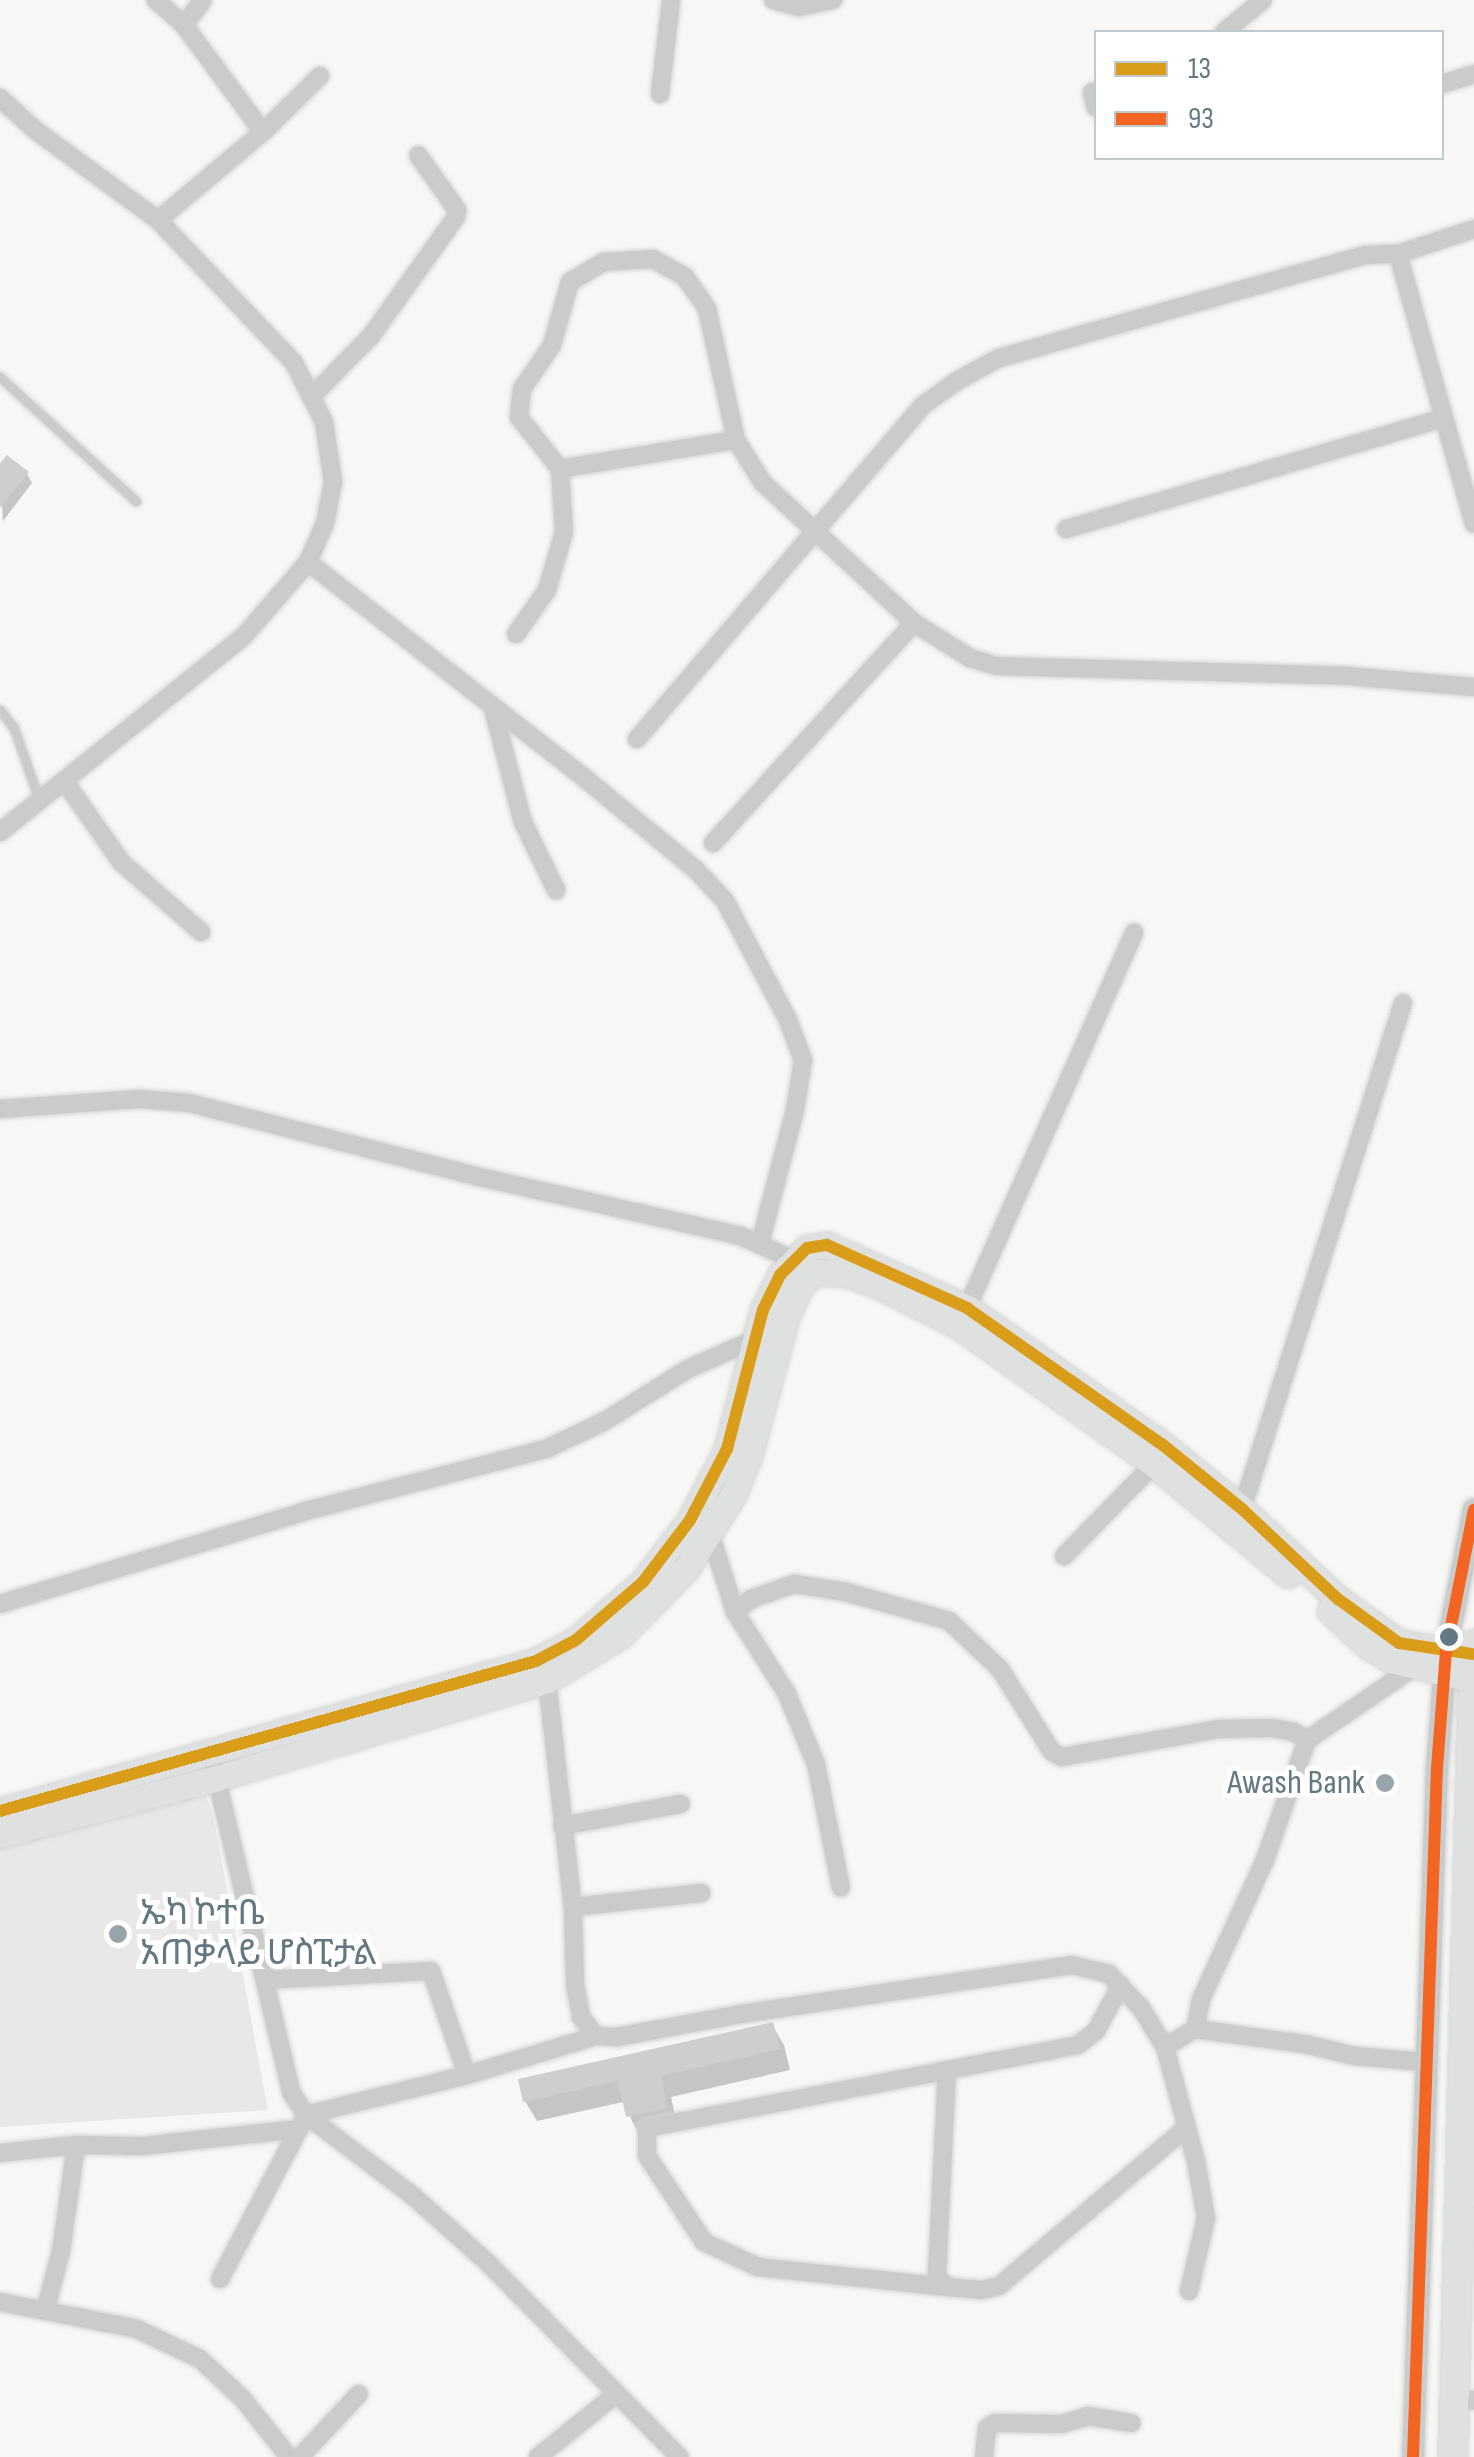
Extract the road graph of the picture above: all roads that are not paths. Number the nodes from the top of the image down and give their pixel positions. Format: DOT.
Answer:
graph roads {
  1 [pos="156,0"];
  2 [pos="203,0"];
  3 [pos="670,0"];
  4 [pos="773,0"];
  5 [pos="1264,0"];
  6 [pos="824,2"];
  7 [pos="184,25"];
  8 [pos="1226,30"];
  9 [pos="1474,74"];
  10 [pos="320,76"];
  11 [pos="1444,83"];
  12 [pos="660,94"];
  13 [pos="0,98"];
  14 [pos="263,132"];
  15 [pos="418,156"];
  16 [pos="158,220"];
  17 [pos="1474,229"];
  18 [pos="1398,254"];
  19 [pos="0,378"];
  20 [pos="313,395"];
  21 [pos="1442,418"];
  22 [pos="736,440"];
  23 [pos="560,469"];
  24 [pos="136,501"];
  25 [pos="1474,524"];
  26 [pos="1066,529"];
  27 [pos="813,530"];
  28 [pos="308,562"];
  29 [pos="914,623"];
  30 [pos="516,634"];
  31 [pos="1474,687"];
  32 [pos="492,705"];
  33 [pos="0,710"];
  34 [pos="638,739"];
  35 [pos="65,782"];
  36 [pos="40,802"];
  37 [pos="0,832"];
  38 [pos="713,843"];
  39 [pos="556,890"];
  40 [pos="202,932"];
  41 [pos="1134,933"];
  42 [pos="1403,1002"];
  43 [pos="0,1109"];
  44 [pos="760,1243"];
  45 [pos="804,1265"];
  46 [pos="966,1308"];
  47 [pos="755,1339"];
  48 [pos="1154,1464"];
  49 [pos="1242,1509"];
  50 [pos="1474,1510"];
  51 [pos="710,1533"];
  52 [pos="1064,1556"];
  53 [pos="0,1604"];
  54 [pos="735,1612"];
  55 [pos="1414,1668"];
  56 [pos="1465,1672"];
  57 [pos="547,1680"];
  58 [pos="1307,1740"];
  59 [pos="214,1767"];
  60 [pos="681,1804"];
  61 [pos="0,1811"];
  62 [pos="562,1826"];
  63 [pos="0,1835"];
  64 [pos="841,1888"];
  65 [pos="701,1893"];
  66 [pos="573,1907"];
  67 [pos="265,1980"];
  68 [pos="1121,1985"];
  69 [pos="1468,2018"];
  70 [pos="1195,2029"];
  71 [pos="596,2036"];
  72 [pos="1165,2047"];
  73 [pos="1424,2062"];
  74 [pos="947,2070"];
  75 [pos="467,2075"];
  76 [pos="303,2122"];
  77 [pos="1186,2128"];
  78 [pos="76,2145"];
  79 [pos="0,2153"];
  80 [pos="220,2279"];
  81 [pos="947,2287"];
  82 [pos="1189,2291"];
  83 [pos="0,2302"];
  84 [pos="46,2308"];
  85 [pos="359,2394"];
  86 [pos="616,2394"];
  87 [pos="1464,2401"];
  88 [pos="1132,2423"];
  89 [pos="289,2457"];
  90 [pos="300,2457"];
  91 [pos="538,2457"];
  92 [pos="679,2457"];
  93 [pos="984,2457"];
  94 [pos="1413,2457"];
  95 [pos="1453,2457"];
  1 -- 7 [label="street"];
  2 -- 7 [label="street"];
  3 -- 12 [label="street"];
  4 -- 6 [label="street"];
  5 -- 8 [label="street"];
  7 -- 14 [label="street"];
  9 -- 11 [label="street"];
  10 -- 14 [label="street"];
  13 -- 16 [label="street"];
  14 -- 16 [label="street"];
  15 -- 20 [label="street"];
  16 -- 20 [label="street"];
  17 -- 18 [label="street"];
  18 -- 21 [label="street"];
  18 -- 27 [label="street"];
  19 -- 24 [label="lane"];
  20 -- 28 [label="street"];
  21 -- 25 [label="street"];
  21 -- 26 [label="street"];
  22 -- 23 [label="street"];
  22 -- 23 [label="street"];
  22 -- 27 [label="street"];
  23 -- 30 [label="street"];
  27 -- 29 [label="street"];
  27 -- 34 [label="street"];
  28 -- 32 [label="street"];
  28 -- 35 [label="street"];
  29 -- 31 [label="street"];
  29 -- 38 [label="street"];
  32 -- 39 [label="street"];
  32 -- 44 [label="street"];
  33 -- 36 [label="lane"];
  35 -- 36 [label="street"];
  35 -- 40 [label="street"];
  36 -- 37 [label="street"];
  41 -- 46 [label="street"];
  42 -- 49 [label="street"];
  43 -- 44 [label="street"];
  44 -- 45 [label="street"];
  45 -- 46 [label="main road"];
  45 -- 47 [label="main road"];
  45 -- 48 [label="main road"];
  45 -- 51 [label="main road"];
  46 -- 49 [label="main road"];
  47 -- 53 [label="street"];
  47 -- 59 [label="main road"];
  48 -- 52 [label="street"];
  48 -- 55 [label="main road"];
  49 -- 56 [label="main road"];
  50 -- 56 [label="street"];
  51 -- 54 [label="street"];
  51 -- 57 [label="main road"];
  54 -- 58 [label="street"];
  54 -- 64 [label="street"];
  55 -- 56 [label="main road"];
  55 -- 58 [label="street"];
  56 -- 69 [label="main road"];
  56 -- 73 [label="street"];
  57 -- 59 [label="main road"];
  57 -- 62 [label="street"];
  58 -- 70 [label="street"];
  59 -- 61 [label="main road"];
  59 -- 63 [label="main road"];
  59 -- 67 [label="street"];
  60 -- 62 [label="street"];
  62 -- 66 [label="street"];
  65 -- 66 [label="street"];
  66 -- 71 [label="street"];
  67 -- 75 [label="street"];
  67 -- 76 [label="street"];
  68 -- 71 [label="street"];
  68 -- 72 [label="street"];
  68 -- 74 [label="street"];
  69 -- 87 [label="main road"];
  70 -- 72 [label="street"];
  70 -- 73 [label="street"];
  71 -- 75 [label="street"];
  72 -- 77 [label="street"];
  73 -- 94 [label="street"];
  74 -- 81 [label="street"];
  74 -- 81 [label="street"];
  75 -- 76 [label="street"];
  76 -- 78 [label="street"];
  76 -- 80 [label="street"];
  76 -- 86 [label="street"];
  77 -- 81 [label="street"];
  77 -- 82 [label="street"];
  78 -- 79 [label="street"];
  78 -- 84 [label="street"];
  83 -- 84 [label="street"];
  84 -- 89 [label="street"];
  85 -- 90 [label="street"];
  86 -- 91 [label="street"];
  86 -- 92 [label="street"];
  87 -- 95 [label="main road"];
  88 -- 93 [label="street"];
}
